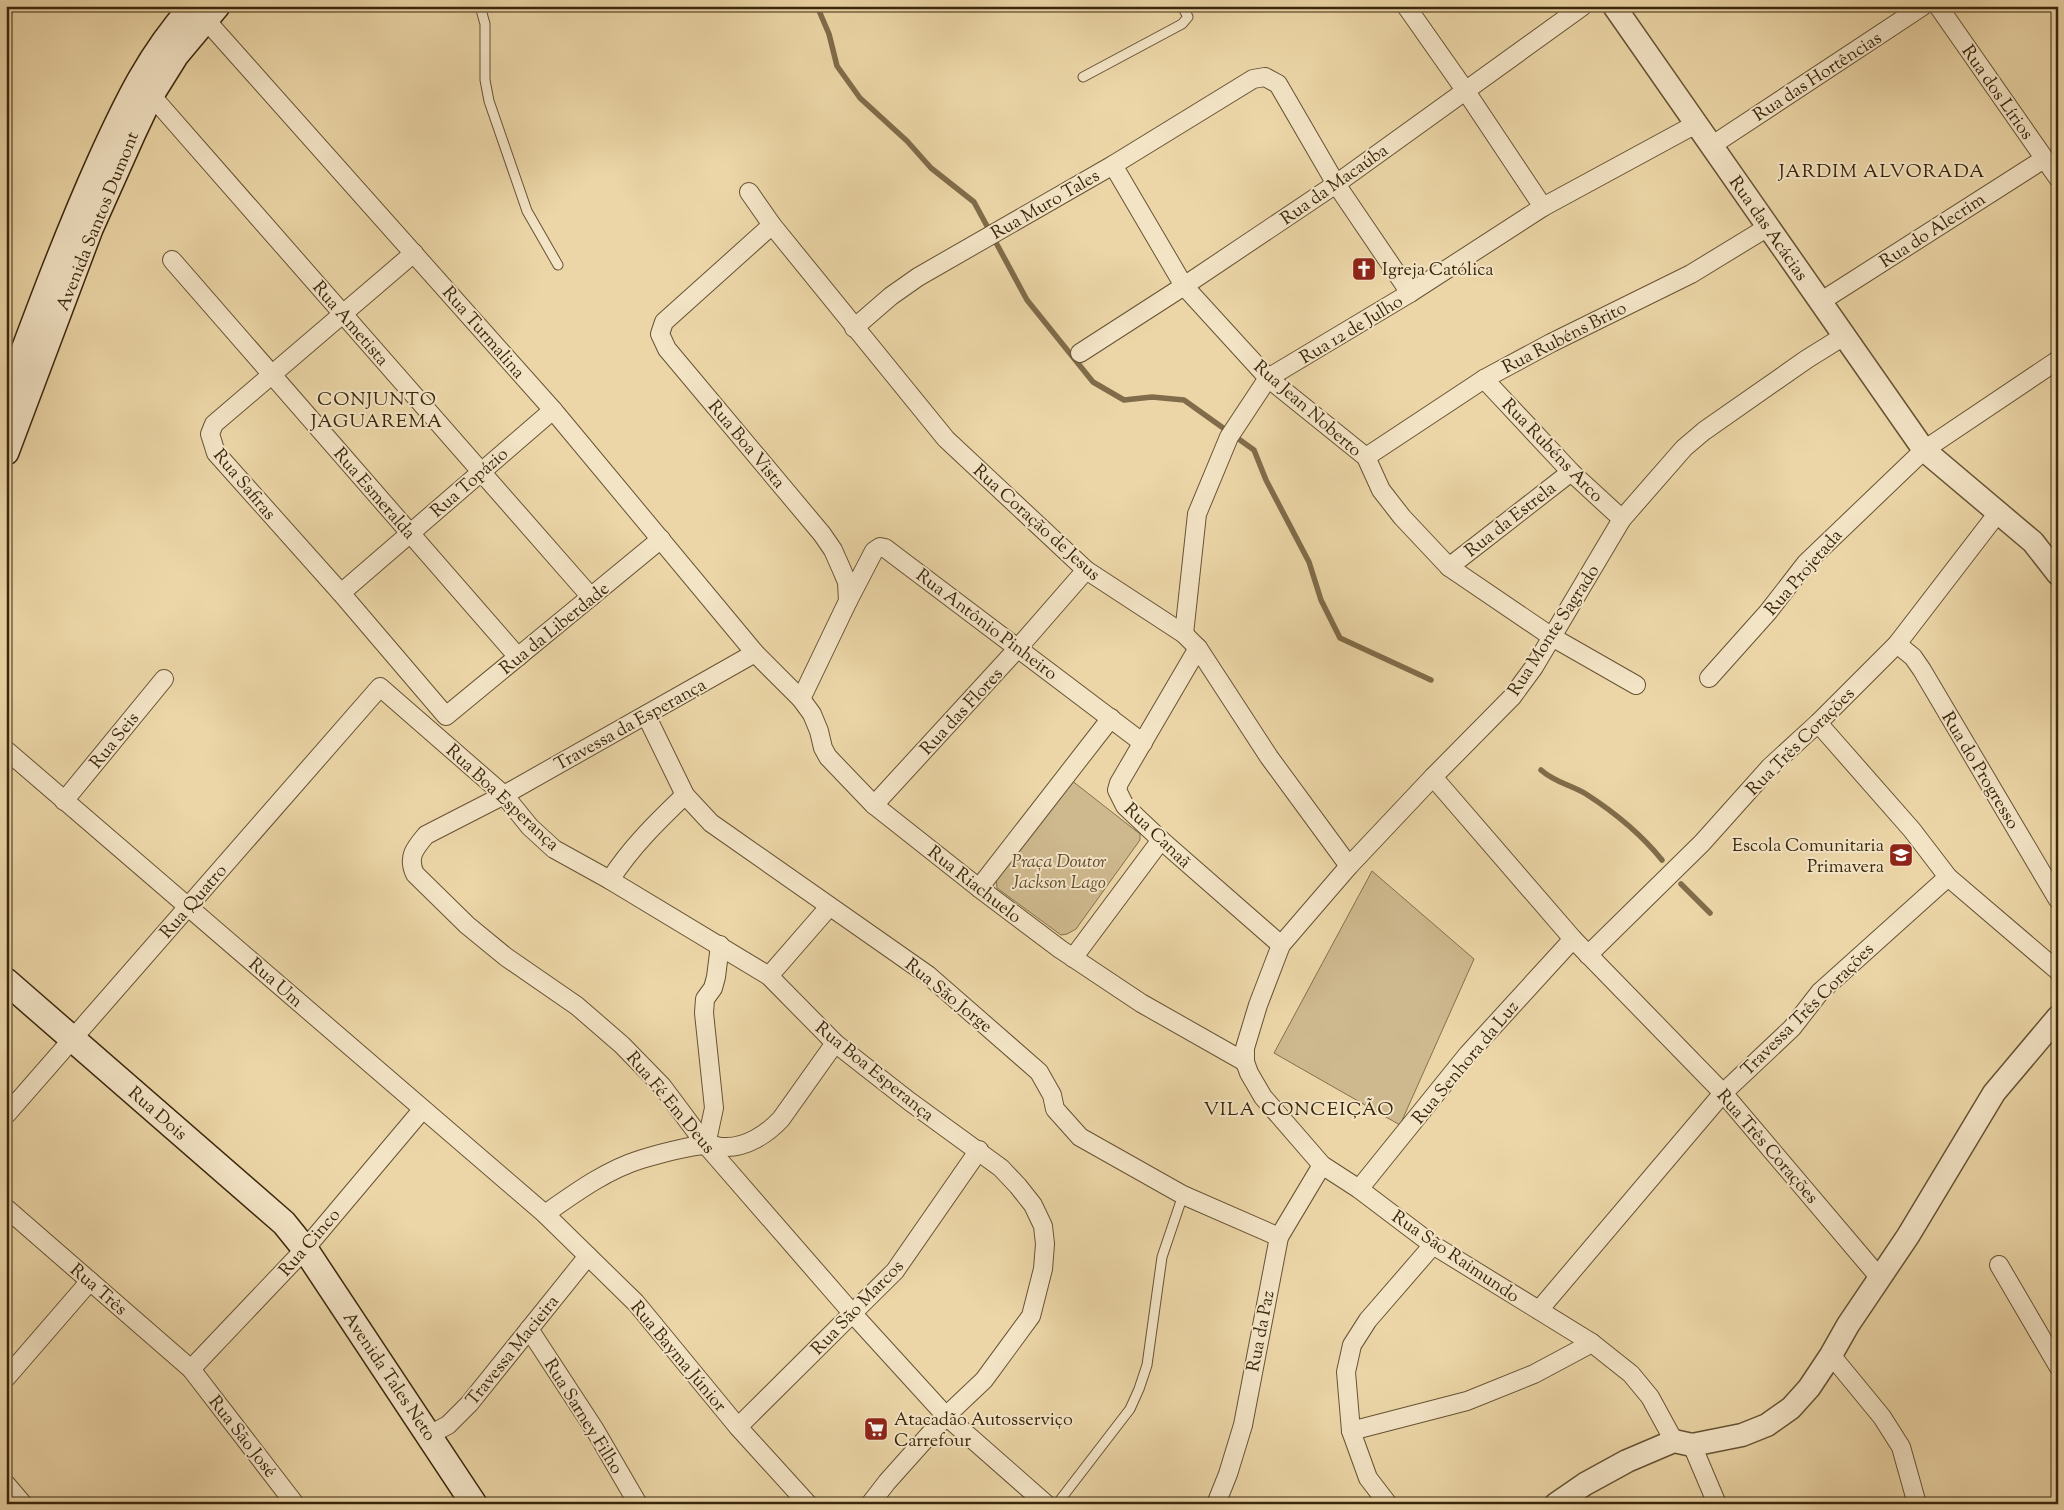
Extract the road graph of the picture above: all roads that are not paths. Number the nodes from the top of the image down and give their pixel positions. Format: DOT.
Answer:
graph roads {
  1 [pos="480,6"];
  2 [pos="1182,6"];
  3 [pos="1406,6"];
  4 [pos="1583,6"];
  5 [pos="1614,6"];
  6 [pos="1923,6"];
  7 [pos="1938,6"];
  8 [pos="207,10"];
  9 [pos="172,29"];
  10 [pos="1084,77"];
  11 [pos="1465,90"];
  12 [pos="151,95"];
  13 [pos="1696,124"];
  14 [pos="1711,146"];
  15 [pos="2044,159"];
  16 [pos="1113,165"];
  17 [pos="2058,178"];
  18 [pos="1336,184"];
  19 [pos="749,192"];
  20 [pos="1543,207"];
  21 [pos="772,225"];
  22 [pos="1768,227"];
  23 [pos="414,253"];
  24 [pos="172,260"];
  25 [pos="558,265"];
  26 [pos="1184,286"];
  27 [pos="1410,293"];
  28 [pos="1820,302"];
  29 [pos="343,314"];
  30 [pos="854,328"];
  31 [pos="1844,336"];
  32 [pos="1080,353"];
  33 [pos="2058,360"];
  34 [pos="272,375"];
  35 [pos="1268,378"];
  36 [pos="1484,379"];
  37 [pos="6,398"];
  38 [pos="553,410"];
  39 [pos="1924,450"];
  40 [pos="6,452"];
  41 [pos="1366,457"];
  42 [pos="481,472"];
  43 [pos="1571,472"];
  44 [pos="1998,514"];
  45 [pos="1622,520"];
  46 [pos="410,533"];
  47 [pos="661,539"];
  48 [pos="1449,567"];
  49 [pos="1086,570"];
  50 [pos="2058,574"];
  51 [pos="341,593"];
  52 [pos="591,597"];
  53 [pos="848,601"];
  54 [pos="1184,634"];
  55 [pos="1552,637"];
  56 [pos="1897,644"];
  57 [pos="1018,648"];
  58 [pos="1198,648"];
  59 [pos="755,653"];
  60 [pos="518,657"];
  61 [pos="1709,678"];
  62 [pos="164,679"];
  63 [pos="1636,685"];
  64 [pos="380,686"];
  65 [pos="801,699"];
  66 [pos="646,715"];
  67 [pos="446,716"];
  68 [pos="1111,718"];
  69 [pos="1818,724"];
  70 [pos="1142,743"];
  71 [pos="6,750"];
  72 [pos="1433,777"];
  73 [pos="686,794"];
  74 [pos="504,795"];
  75 [pos="64,801"];
  76 [pos="874,805"];
  77 [pos="1161,840"];
  78 [pos="1349,866"];
  79 [pos="1948,877"];
  80 [pos="610,880"];
  81 [pos="979,888"];
  82 [pos="2058,900"];
  83 [pos="188,906"];
  84 [pos="829,907"];
  85 [pos="1573,939"];
  86 [pos="1281,945"];
  87 [pos="720,946"];
  88 [pos="1588,955"];
  89 [pos="1073,958"];
  90 [pos="2058,971"];
  91 [pos="770,976"];
  92 [pos="6,981"];
  93 [pos="2058,1017"];
  94 [pos="72,1039"];
  95 [pos="835,1043"];
  96 [pos="1245,1062"];
  97 [pos="1723,1092"];
  98 [pos="422,1110"];
  99 [pos="6,1115"];
  100 [pos="706,1145"];
  101 [pos="979,1150"];
  102 [pos="1322,1165"];
  103 [pos="1359,1189"];
  104 [pos="1183,1195"];
  105 [pos="6,1208"];
  106 [pos="546,1214"];
  107 [pos="1279,1238"];
  108 [pos="1433,1245"];
  109 [pos="305,1249"];
  110 [pos="588,1256"];
  111 [pos="1999,1265"];
  112 [pos="1879,1277"];
  113 [pos="90,1282"];
  114 [pos="1539,1310"];
  115 [pos="853,1314"];
  116 [pos="529,1329"];
  117 [pos="1592,1343"];
  118 [pos="1831,1356"];
  119 [pos="2058,1366"];
  120 [pos="191,1369"];
  121 [pos="6,1378"];
  122 [pos="946,1416"];
  123 [pos="738,1427"];
  124 [pos="1351,1431"];
  125 [pos="429,1435"];
  126 [pos="1683,1443"];
  127 [pos="6,1484"];
  128 [pos="1041,1502"];
  129 [pos="23,1504"];
  130 [pos="295,1504"];
  131 [pos="474,1504"];
  132 [pos="638,1504"];
  133 [pos="808,1504"];
  134 [pos="870,1504"];
  135 [pos="1057,1504"];
  136 [pos="1216,1504"];
  137 [pos="1388,1504"];
  138 [pos="1556,1504"];
  139 [pos="1717,1504"];
  140 [pos="1916,1504"];
  1 -- 25 [label="lane"];
  2 -- 10 [label="lane"];
  3 -- 11 [label="street"];
  4 -- 11 [label="street, Rua da Macaúba"];
  5 -- 13 [label="street, Rua das Acácias"];
  6 -- 14 [label="street, Rua das Hortências"];
  7 -- 15 [label="street, Rua dos Lírios"];
  8 -- 9 [label="main road, Avenida Santos Dumont"];
  8 -- 12 [label="main road, Avenida Santos Dumont"];
  8 -- 23 [label="street, Rua Turmalina"];
  9 -- 12 [label="main road"];
  9 -- 37 [label="main road, Avenida Santos Dumont"];
  11 -- 18 [label="street, Rua da Macaúba"];
  11 -- 20 [label="street"];
  12 -- 29 [label="street, Rua Ametista"];
  12 -- 40 [label="main road, Avenida Santos Dumont"];
  13 -- 14 [label="street, Rua das Acácias"];
  13 -- 20 [label="street, Rua 12 de Julho"];
  14 -- 22 [label="street, Rua das Acácias"];
  15 -- 17 [label="street, Rua dos Lírios"];
  15 -- 28 [label="street, Rua do Alecrim"];
  16 -- 18 [label="street, Rua Muro Tales"];
  16 -- 26 [label="street, Rua Jean Noberto"];
  16 -- 30 [label="street, Rua Muro Tales"];
  18 -- 26 [label="street, Rua da Macaúba"];
  18 -- 27 [label="street"];
  19 -- 21 [label="street, Rua Coração de Jesus"];
  20 -- 27 [label="street, Rua 12 de Julho"];
  21 -- 30 [label="street, Rua Coração de Jesus"];
  21 -- 53 [label="street, Rua Boa Vista"];
  22 -- 28 [label="street, Rua das Acácias"];
  22 -- 36 [label="street, Rua Rubéns Brito"];
  23 -- 29 [label="street, Rua Safiras"];
  23 -- 38 [label="street, Rua Turmalina"];
  24 -- 34 [label="street, Rua Esmeralda"];
  26 -- 32 [label="street, Rua da Macaúba"];
  26 -- 35 [label="street, Rua Jean Noberto"];
  27 -- 35 [label="street, Rua 12 de Julho"];
  28 -- 31 [label="street, Rua das Acácias"];
  29 -- 34 [label="street, Rua Safiras"];
  29 -- 42 [label="street, Rua Ametista"];
  30 -- 49 [label="street, Rua Coração de Jesus"];
  31 -- 39 [label="street, Rua das Acácias"];
  31 -- 45 [label="street, Rua Monte Sagrado"];
  33 -- 39 [label="street, Rua Projetada"];
  34 -- 46 [label="street, Rua Esmeralda"];
  34 -- 51 [label="street, Rua Safiras"];
  35 -- 41 [label="street, Rua Jean Noberto"];
  35 -- 54 [label="street, Rua 12 de Julho"];
  36 -- 41 [label="street, Rua Rubéns Brito"];
  36 -- 43 [label="street, Rua Rubéns Arco"];
  38 -- 42 [label="street, Rua Topázio"];
  38 -- 47 [label="street, Rua Turmalina"];
  39 -- 44 [label="street, Rua das Acácias"];
  39 -- 61 [label="street, Rua Projetada"];
  41 -- 48 [label="street, Rua Jean Noberto"];
  42 -- 46 [label="street, Rua Topázio"];
  42 -- 52 [label="street, Rua Ametista"];
  43 -- 45 [label="street, Rua Rubéns Arco"];
  43 -- 48 [label="street, Rua da Estrela"];
  44 -- 50 [label="street, Rua das Acácias"];
  44 -- 56 [label="street, Rua Três Corações"];
  45 -- 55 [label="street, Rua Monte Sagrado"];
  46 -- 51 [label="street, Rua Topázio"];
  46 -- 60 [label="street, Rua Esmeralda"];
  47 -- 52 [label="street, Rua da Liberdade"];
  47 -- 59 [label="street, Rua Turmalina"];
  48 -- 55 [label="street, Rua Jean Noberto"];
  49 -- 54 [label="street, Rua Coração de Jesus"];
  49 -- 57 [label="street, Rua das Flores"];
  51 -- 67 [label="street, Rua Safiras"];
  52 -- 60 [label="street, Rua da Liberdade"];
  53 -- 57 [label="street, Rua Antônio Pinheiro"];
  53 -- 65 [label="street"];
  54 -- 58 [label="street, Rua Coração de Jesus"];
  55 -- 63 [label="street, Rua Jean Noberto"];
  55 -- 72 [label="street, Rua Monte Sagrado"];
  56 -- 69 [label="street, Rua Três Corações"];
  56 -- 82 [label="street, Rua do Progresso"];
  57 -- 68 [label="street, Rua Antônio Pinheiro"];
  57 -- 76 [label="street, Rua das Flores"];
  58 -- 70 [label="street, Rua Canaã"];
  58 -- 78 [label="street, Rua Coração de Jesus"];
  59 -- 65 [label="street, Rua Riachuelo"];
  59 -- 66 [label="street, Travessa da Esperança"];
  60 -- 67 [label="street, Rua da Liberdade"];
  62 -- 75 [label="street, Rua Seis"];
  64 -- 74 [label="street, Rua Boa Esperança"];
  64 -- 83 [label="street, Rua Quatro"];
  65 -- 76 [label="street, Rua Riachuelo"];
  66 -- 73 [label="street, Rua São Jorge"];
  66 -- 74 [label="street, Travessa da Esperança"];
  68 -- 70 [label="street, Rua Antônio Pinheiro"];
  68 -- 81 [label="street"];
  69 -- 79 [label="street"];
  69 -- 88 [label="street, Rua Três Corações"];
  70 -- 77 [label="street, Rua Canaã"];
  71 -- 75 [label="street, Rua Um"];
  72 -- 78 [label="street, Rua Monte Sagrado"];
  72 -- 85 [label="street, Rua Três Corações"];
  73 -- 80 [label="street"];
  73 -- 84 [label="street, Rua São Jorge"];
  74 -- 80 [label="street, Rua Boa Esperança"];
  74 -- 100 [label="street, Rua Fé Em Deus"];
  75 -- 83 [label="street, Rua Um"];
  76 -- 81 [label="street, Rua Riachuelo"];
  77 -- 86 [label="street, Rua Canaã"];
  77 -- 89 [label="street"];
  78 -- 86 [label="street, Rua Monte Sagrado"];
  79 -- 90 [label="street"];
  79 -- 97 [label="street, Travessa Três Corações"];
  80 -- 87 [label="street, Rua Boa Esperança"];
  81 -- 89 [label="street, Rua Riachuelo"];
  83 -- 94 [label="street, Rua Quatro"];
  83 -- 98 [label="street, Rua Um"];
  84 -- 91 [label="street"];
  84 -- 104 [label="street, Rua São Jorge"];
  85 -- 88 [label="street, Rua Três Corações"];
  85 -- 103 [label="street, Rua Senhora da Luz"];
  86 -- 96 [label="street, Rua Monte Sagrado"];
  87 -- 91 [label="street, Rua Boa Esperança"];
  87 -- 100 [label="street"];
  88 -- 97 [label="street, Rua Três Corações"];
  89 -- 96 [label="street, Rua Riachuelo"];
  91 -- 95 [label="street, Rua Boa Esperança"];
  92 -- 94 [label="main road, Rua Dois"];
  93 -- 112 [label="street"];
  94 -- 99 [label="street, Rua Quatro"];
  94 -- 109 [label="main road, Rua Dois"];
  95 -- 100 [label="street"];
  95 -- 101 [label="street, Rua Boa Esperança"];
  96 -- 102 [label="street, Rua São Raimundo"];
  97 -- 112 [label="street, Rua Três Corações"];
  97 -- 114 [label="street, Travessa Três Corações"];
  98 -- 106 [label="street, Rua Um"];
  98 -- 109 [label="street, Rua Cinco"];
  100 -- 106 [label="street"];
  100 -- 115 [label="street, Rua Fé Em Deus"];
  101 -- 115 [label="street, Rua São Marcos"];
  101 -- 122 [label="street, Rua Boa Esperança"];
  102 -- 103 [label="street, Rua São Raimundo"];
  102 -- 107 [label="street, Rua da Paz"];
  103 -- 108 [label="street, Rua São Raimundo"];
  104 -- 107 [label="street, Rua São Jorge"];
  104 -- 135 [label="lane"];
  105 -- 113 [label="street, Rua Três"];
  106 -- 110 [label="street, Rua Bayma Júnior"];
  107 -- 136 [label="street, Rua da Paz"];
  108 -- 114 [label="street, Rua São Raimundo"];
  108 -- 124 [label="street"];
  109 -- 120 [label="street, Rua Cinco"];
  109 -- 125 [label="main road, Avenida Tales Neto"];
  110 -- 116 [label="street, Travessa Macieira"];
  110 -- 123 [label="street, Rua Bayma Júnior"];
  111 -- 119 [label="street"];
  112 -- 118 [label="street"];
  113 -- 120 [label="street, Rua Três"];
  113 -- 121 [label="street"];
  114 -- 117 [label="street, Rua São Raimundo"];
  115 -- 122 [label="street, Rua Fé Em Deus"];
  115 -- 123 [label="street, Rua São Marcos"];
  116 -- 125 [label="street, Travessa Macieira"];
  116 -- 132 [label="street, Rua Sarney Filho"];
  117 -- 124 [label="street"];
  117 -- 126 [label="street, Rua São Raimundo"];
  118 -- 126 [label="street"];
  118 -- 140 [label="street"];
  120 -- 130 [label="street, Rua São José"];
  122 -- 128 [label="street, Rua Fé Em Deus"];
  122 -- 134 [label="street, Rua Boa Esperança"];
  123 -- 133 [label="street, Rua Bayma Júnior"];
  124 -- 137 [label="street"];
  125 -- 131 [label="main road, Avenida Tales Neto"];
  126 -- 138 [label="street"];
  126 -- 139 [label="street, Rua São Raimundo"];
  127 -- 129 [label="street"];
}
